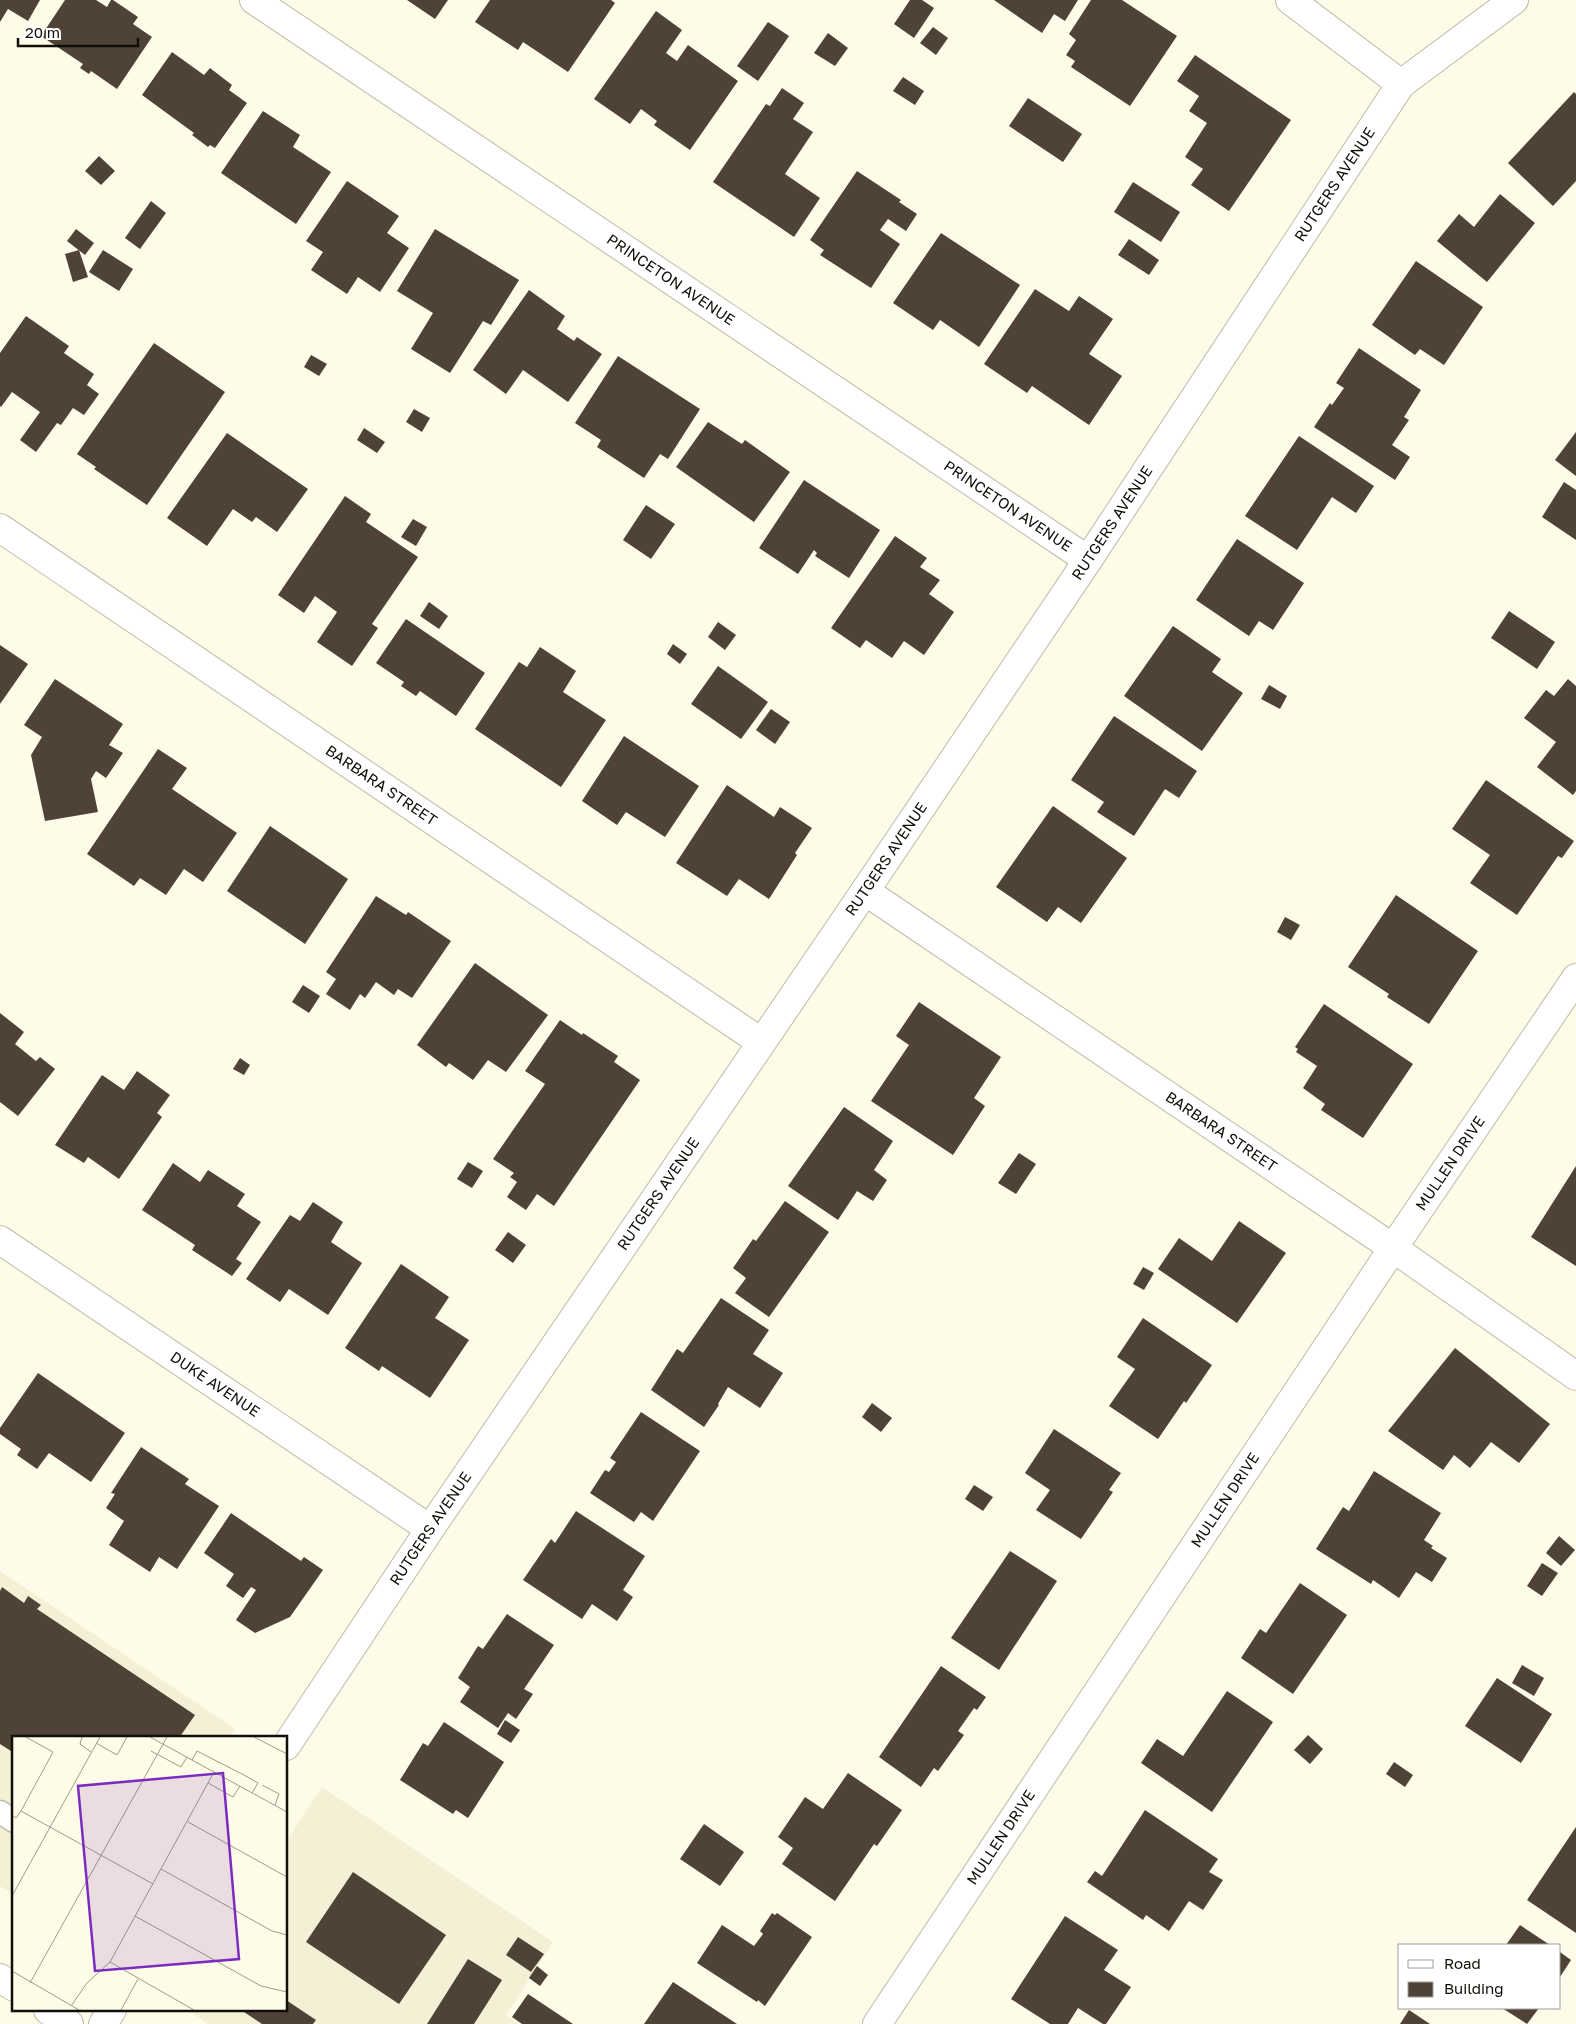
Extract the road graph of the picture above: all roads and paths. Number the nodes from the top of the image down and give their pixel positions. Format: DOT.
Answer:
graph roads {
  1 [pos="254,0"];
  2 [pos="1290,0"];
  3 [pos="1514,0"];
  4 [pos="1401,84"];
  5 [pos="0,528"];
  6 [pos="1088,560"];
  7 [pos="865,890"];
  8 [pos="1576,978"];
  9 [pos="761,1042"];
  10 [pos="0,1240"];
  11 [pos="1393,1248"];
  12 [pos="1576,1376"];
  13 [pos="430,1529"];
  14 [pos="288,1743"];
  15 [pos="0,1812"];
  16 [pos="12,1820"];
  17 [pos="0,1978"];
  18 [pos="12,1986"];
  19 [pos="51,2012"];
  20 [pos="111,2012"];
  21 [pos="69,2024"];
  22 [pos="103,2024"];
  23 [pos="877,2024"];
  1 -- 6 [label="street, PRINCETON AVENUE"];
  2 -- 4 [label="street"];
  3 -- 4 [label="street, RUTGERS AVENUE"];
  4 -- 6 [label="street, RUTGERS AVENUE"];
  5 -- 9 [label="street, BARBARA STREET"];
  6 -- 7 [label="street, RUTGERS AVENUE"];
  7 -- 9 [label="street, RUTGERS AVENUE"];
  7 -- 11 [label="street, BARBARA STREET"];
  8 -- 11 [label="street, MULLEN DRIVE"];
  9 -- 13 [label="street, RUTGERS AVENUE"];
  10 -- 13 [label="street, DUKE AVENUE"];
  11 -- 12 [label="street, BARBARA STREET"];
  11 -- 23 [label="street, MULLEN DRIVE"];
  13 -- 14 [label="street, RUTGERS AVENUE"];
  15 -- 16 [label="lane"];
  17 -- 18 [label="street"];
  19 -- 21 [label="street"];
  20 -- 22 [label="street"];
}
